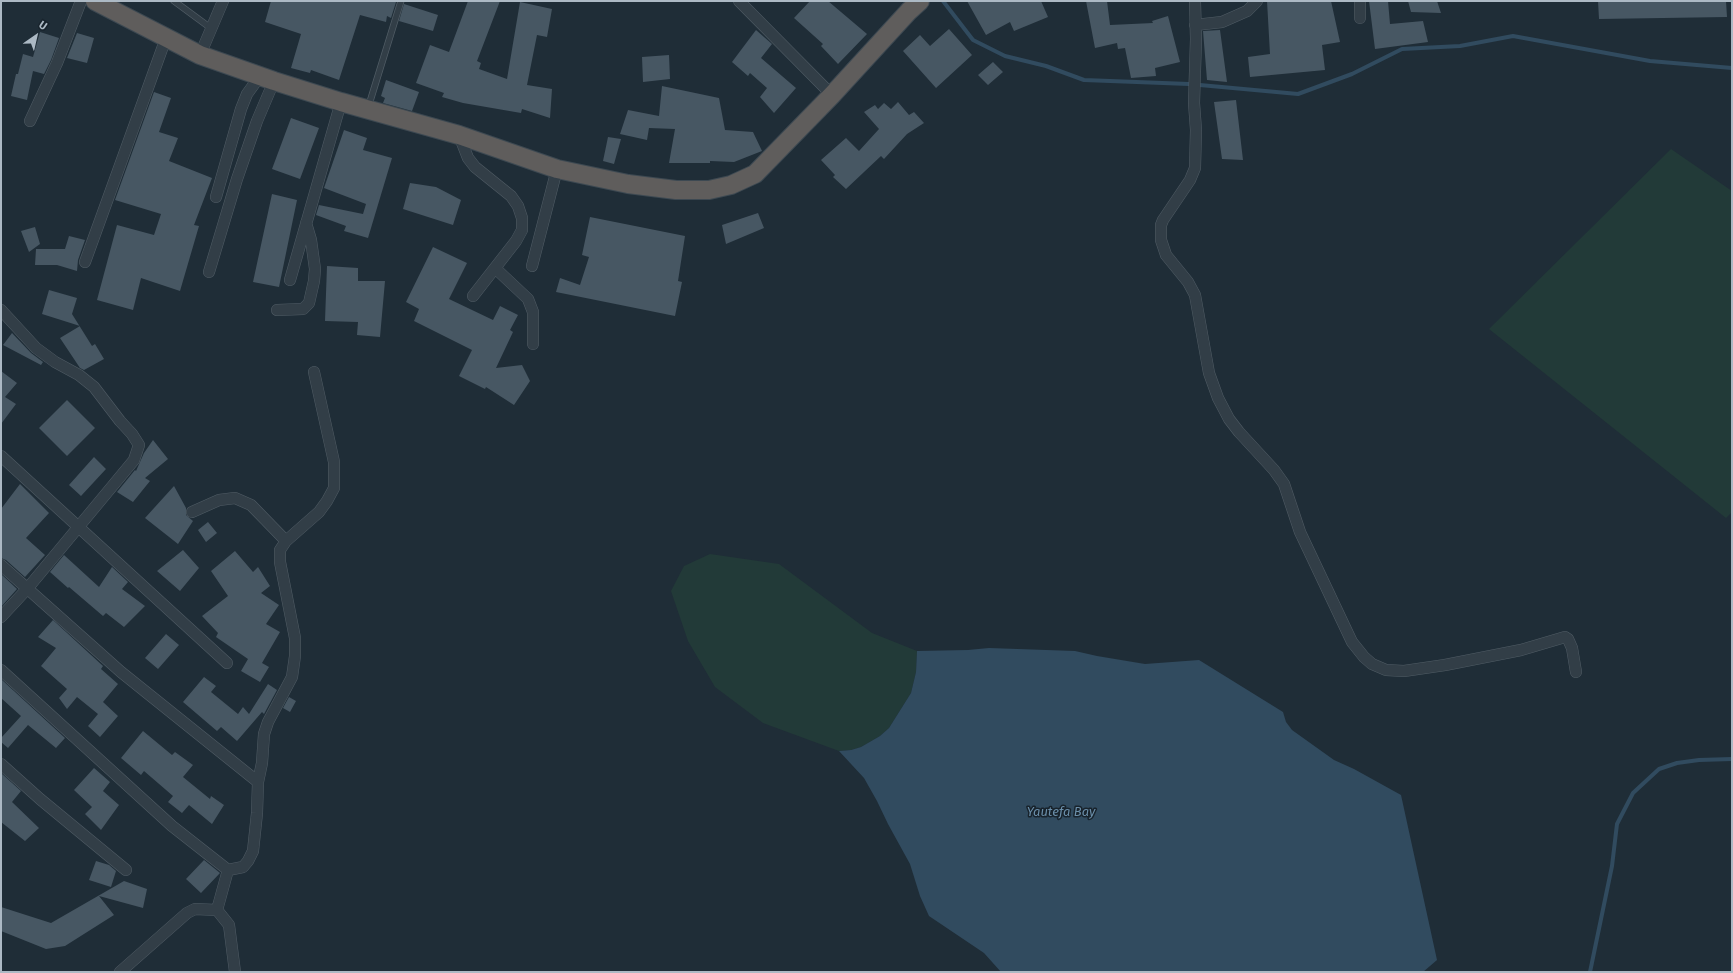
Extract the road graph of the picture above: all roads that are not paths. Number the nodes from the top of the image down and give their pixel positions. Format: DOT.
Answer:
graph roads {
  1 [pos="80,1"];
  2 [pos="95,1"];
  3 [pos="174,1"];
  4 [pos="223,1"];
  5 [pos="401,1"];
  6 [pos="739,1"];
  7 [pos="1195,1"];
  8 [pos="1257,1"];
  9 [pos="1360,1"];
  10 [pos="914,6"];
  11 [pos="1360,18"];
  12 [pos="1195,25"];
  13 [pos="212,29"];
  14 [pos="166,38"];
  15 [pos="200,55"];
  16 [pos="267,78"];
  17 [pos="832,95"];
  18 [pos="341,102"];
  19 [pos="368,108"];
  20 [pos="30,121"];
  21 [pos="459,135"];
  22 [pos="557,169"];
  23 [pos="216,197"];
  24 [pos="306,223"];
  25 [pos="85,262"];
  26 [pos="532,266"];
  27 [pos="495,268"];
  28 [pos="209,272"];
  29 [pos="290,280"];
  30 [pos="473,296"];
  31 [pos="1,310"];
  32 [pos="277,310"];
  33 [pos="532,344"];
  34 [pos="314,372"];
  35 [pos="1,456"];
  36 [pos="192,512"];
  37 [pos="78,527"];
  38 [pos="286,541"];
  39 [pos="1,565"];
  40 [pos="27,589"];
  41 [pos="1,617"];
  42 [pos="228,663"];
  43 [pos="1,670"];
  44 [pos="1576,672"];
  45 [pos="1,764"];
  46 [pos="258,782"];
  47 [pos="126,870"];
  48 [pos="228,870"];
  49 [pos="217,910"];
  50 [pos="120,972"];
  51 [pos="235,972"];
  1 -- 20 [label="street"];
  2 -- 14 [label="highway"];
  3 -- 13 [label="lane"];
  4 -- 13 [label="street"];
  5 -- 19 [label="lane"];
  6 -- 17 [label="street"];
  7 -- 12 [label="street"];
  8 -- 12 [label="street"];
  9 -- 11 [label="street"];
  10 -- 17 [label="highway"];
  12 -- 44 [label="street"];
  13 -- 15 [label="street"];
  14 -- 15 [label="highway"];
  14 -- 25 [label="street"];
  15 -- 16 [label="highway"];
  16 -- 18 [label="highway"];
  16 -- 23 [label="street"];
  16 -- 28 [label="street"];
  17 -- 22 [label="highway"];
  18 -- 19 [label="highway"];
  18 -- 24 [label="street"];
  19 -- 21 [label="highway"];
  21 -- 22 [label="highway"];
  21 -- 27 [label="street"];
  22 -- 26 [label="street"];
  24 -- 29 [label="street"];
  24 -- 32 [label="street"];
  27 -- 30 [label="street"];
  27 -- 33 [label="street"];
  31 -- 37 [label="street"];
  34 -- 38 [label="street"];
  35 -- 37 [label="street"];
  36 -- 38 [label="street"];
  37 -- 40 [label="street"];
  37 -- 42 [label="street"];
  38 -- 46 [label="street"];
  39 -- 40 [label="street"];
  40 -- 41 [label="street"];
  40 -- 46 [label="street"];
  43 -- 48 [label="street"];
  45 -- 47 [label="street"];
  46 -- 48 [label="street"];
  48 -- 49 [label="street"];
  49 -- 50 [label="street"];
  49 -- 51 [label="street"];
}
